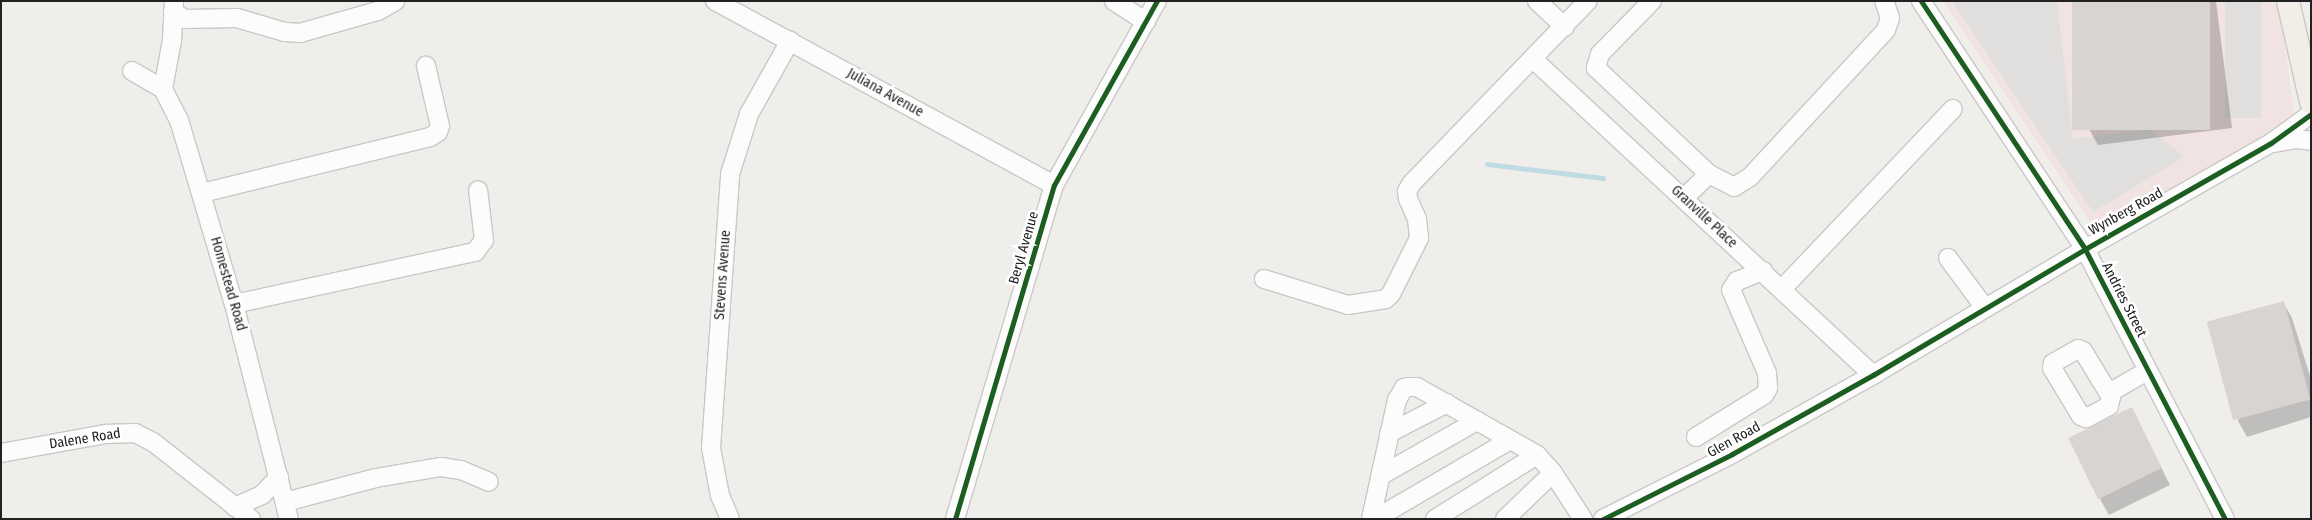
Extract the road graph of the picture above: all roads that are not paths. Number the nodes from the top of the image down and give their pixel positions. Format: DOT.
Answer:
graph roads {
  1 [pos="396,1"];
  2 [pos="715,1"];
  3 [pos="1114,1"];
  4 [pos="1157,1"];
  5 [pos="1536,1"];
  6 [pos="1588,1"];
  7 [pos="1652,1"];
  8 [pos="1884,1"];
  9 [pos="1921,1"];
  10 [pos="2288,1"];
  11 [pos="174,7"];
  12 [pos="1146,22"];
  13 [pos="1565,27"];
  14 [pos="790,41"];
  15 [pos="1534,60"];
  16 [pos="426,66"];
  17 [pos="132,71"];
  18 [pos="163,89"];
  19 [pos="2311,102"];
  20 [pos="1953,109"];
  21 [pos="2311,114"];
  22 [pos="2311,141"];
  23 [pos="2271,143"];
  24 [pos="1709,174"];
  25 [pos="1054,185"];
  26 [pos="478,190"];
  27 [pos="202,193"];
  28 [pos="1684,198"];
  29 [pos="2085,248"];
  30 [pos="1948,258"];
  31 [pos="1762,270"];
  32 [pos="1264,280"];
  33 [pos="1782,289"];
  34 [pos="234,304"];
  35 [pos="1985,308"];
  36 [pos="2147,371"];
  37 [pos="1873,375"];
  38 [pos="2109,393"];
  39 [pos="1447,404"];
  40 [pos="1477,420"];
  41 [pos="1388,433"];
  42 [pos="1696,437"];
  43 [pos="1510,440"];
  44 [pos="1,453"];
  45 [pos="1537,456"];
  46 [pos="1553,473"];
  47 [pos="1380,476"];
  48 [pos="279,477"];
  49 [pos="490,482"];
  50 [pos="235,507"];
  51 [pos="287,510"];
  52 [pos="251,519"];
  53 [pos="730,519"];
  54 [pos="955,519"];
  55 [pos="1373,519"];
  56 [pos="1435,519"];
  57 [pos="1505,519"];
  58 [pos="1583,519"];
  59 [pos="1603,519"];
  60 [pos="2224,519"];
  1 -- 11 [label="street"];
  2 -- 14 [label="street, Juliana Avenue"];
  3 -- 12 [label="street"];
  4 -- 12 [label="street, Beryl Avenue"];
  5 -- 13 [label="street"];
  6 -- 13 [label="street"];
  7 -- 24 [label="street"];
  8 -- 24 [label="street"];
  9 -- 29 [label="street, Andries Street"];
  10 -- 19 [label="main road"];
  11 -- 18 [label="street"];
  12 -- 25 [label="street, Beryl Avenue"];
  13 -- 15 [label="street"];
  14 -- 25 [label="street, Juliana Avenue"];
  14 -- 53 [label="street, Stevens Avenue"];
  15 -- 28 [label="street, Granville Place"];
  15 -- 32 [label="street"];
  16 -- 27 [label="street"];
  17 -- 18 [label="street"];
  18 -- 27 [label="street, Homestead Road"];
  20 -- 33 [label="street"];
  21 -- 23 [label="street, Wynberg Road"];
  22 -- 23 [label="street, Wynberg Road"];
  23 -- 29 [label="street, Wynberg Road"];
  24 -- 28 [label="street"];
  25 -- 54 [label="street, Beryl Avenue"];
  26 -- 34 [label="street"];
  27 -- 34 [label="street, Homestead Road"];
  28 -- 31 [label="street, Granville Place"];
  29 -- 35 [label="street, Wynberg Road"];
  29 -- 36 [label="street, Andries Street"];
  30 -- 35 [label="street"];
  31 -- 33 [label="street, Granville Place"];
  31 -- 42 [label="street"];
  33 -- 37 [label="street, Granville Place"];
  34 -- 48 [label="street, Homestead Road"];
  35 -- 37 [label="street, Wynberg Road"];
  36 -- 38 [label="street"];
  36 -- 60 [label="street, Andries Street"];
  37 -- 59 [label="street, Glen Road"];
  39 -- 40 [label="street"];
  39 -- 41 [label="street"];
  39 -- 41 [label="street"];
  40 -- 43 [label="street"];
  40 -- 47 [label="street"];
  41 -- 47 [label="street"];
  43 -- 45 [label="street"];
  43 -- 55 [label="street"];
  44 -- 50 [label="street, Dalene Road"];
  45 -- 46 [label="street"];
  45 -- 56 [label="street"];
  46 -- 57 [label="street"];
  46 -- 58 [label="street"];
  47 -- 55 [label="street"];
  48 -- 50 [label="street"];
  48 -- 51 [label="street, Homestead Road"];
  49 -- 51 [label="street"];
  50 -- 52 [label="street, Dalene Road"];
}
